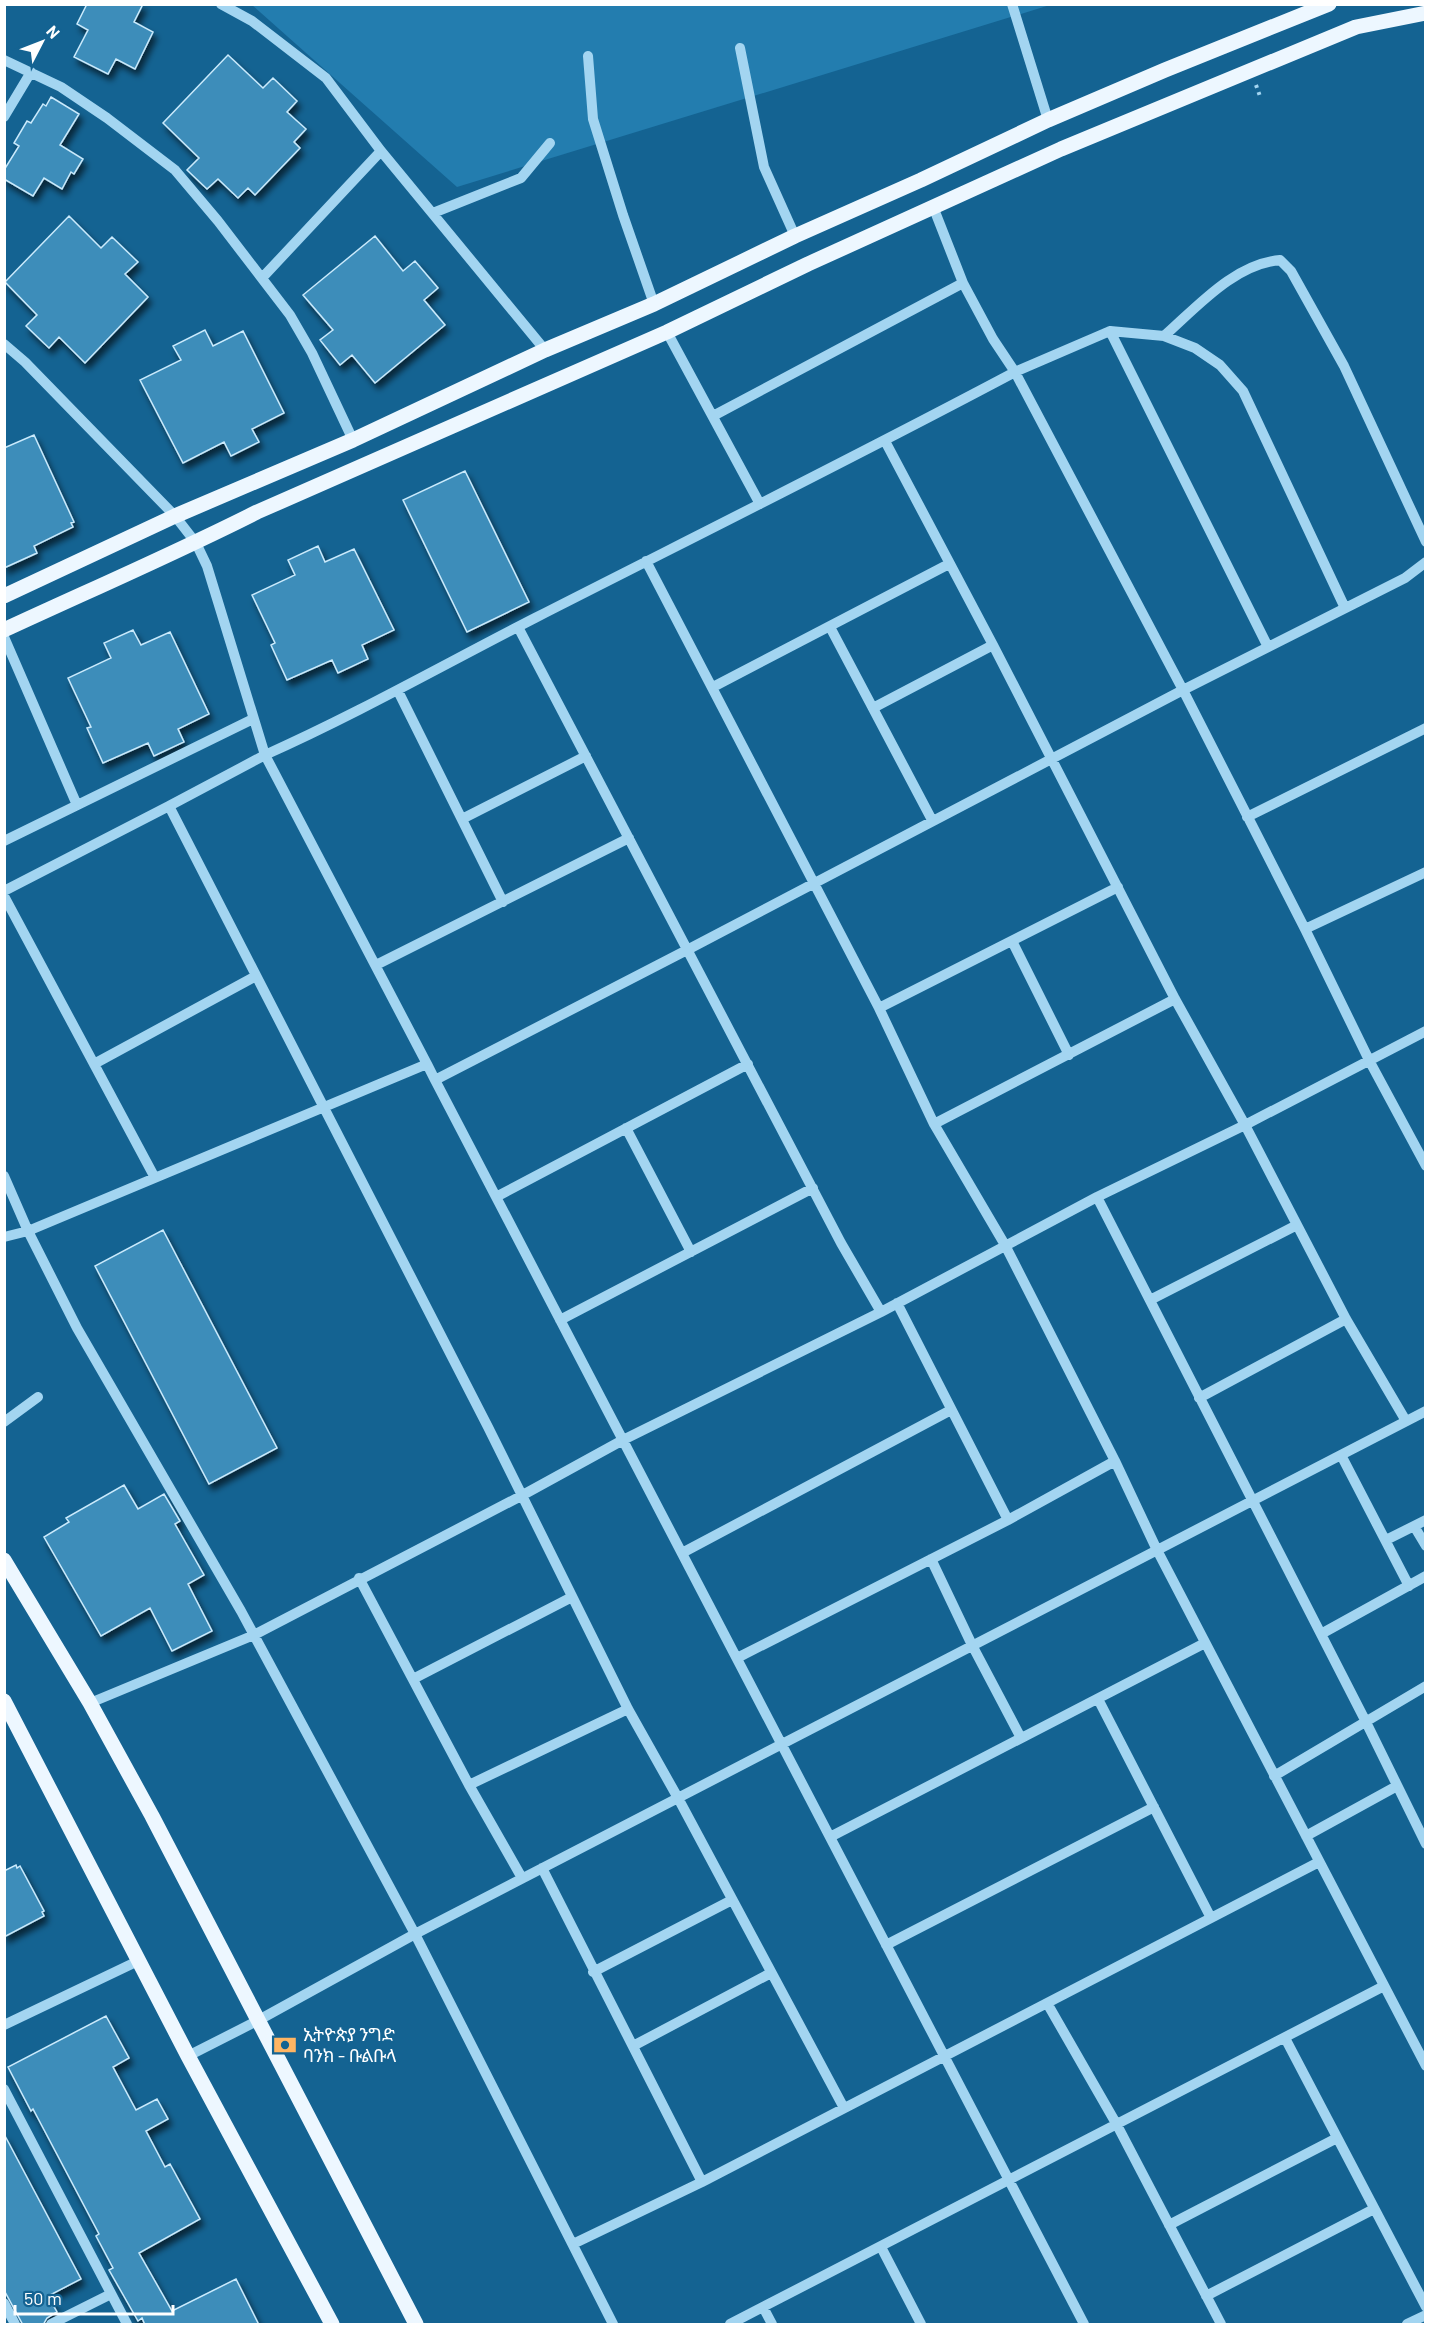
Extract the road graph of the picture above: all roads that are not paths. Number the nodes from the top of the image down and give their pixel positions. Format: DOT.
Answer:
graph roads {
  1 [pos="221,4"];
  2 [pos="1012,4"];
  3 [pos="1329,4"];
  4 [pos="1425,13"];
  5 [pos="740,48"];
  6 [pos="588,56"];
  7 [pos="4,60"];
  8 [pos="31,72"];
  9 [pos="4,117"];
  10 [pos="1048,120"];
  11 [pos="550,144"];
  12 [pos="381,151"];
  13 [pos="934,209"];
  14 [pos="433,213"];
  15 [pos="795,236"];
  16 [pos="262,278"];
  17 [pos="963,283"];
  18 [pos="654,304"];
  19 [pos="1110,331"];
  20 [pos="667,332"];
  21 [pos="1164,336"];
  22 [pos="4,344"];
  23 [pos="545,350"];
  24 [pos="1016,372"];
  25 [pos="713,417"];
  26 [pos="353,440"];
  27 [pos="885,441"];
  28 [pos="760,504"];
  29 [pos="175,516"];
  30 [pos="1425,542"];
  31 [pos="196,543"];
  32 [pos="646,561"];
  33 [pos="1425,562"];
  34 [pos="949,564"];
  35 [pos="4,596"];
  36 [pos="1345,608"];
  37 [pos="518,627"];
  38 [pos="830,627"];
  39 [pos="4,630"];
  40 [pos="4,637"];
  41 [pos="993,645"];
  42 [pos="1268,646"];
  43 [pos="713,687"];
  44 [pos="1183,690"];
  45 [pos="398,691"];
  46 [pos="873,708"];
  47 [pos="253,718"];
  48 [pos="1425,728"];
  49 [pos="265,755"];
  50 [pos="586,756"];
  51 [pos="1052,759"];
  52 [pos="77,805"];
  53 [pos="170,806"];
  54 [pos="1247,817"];
  55 [pos="462,819"];
  56 [pos="932,820"];
  57 [pos="629,838"];
  58 [pos="4,841"];
  59 [pos="1425,872"];
  60 [pos="814,883"];
  61 [pos="1118,887"];
  62 [pos="4,891"];
  63 [pos="4,896"];
  64 [pos="503,902"];
  65 [pos="1305,929"];
  66 [pos="1012,941"];
  67 [pos="687,951"];
  68 [pos="375,966"];
  69 [pos="256,976"];
  70 [pos="1175,999"];
  71 [pos="879,1008"];
  72 [pos="1425,1031"];
  73 [pos="1069,1055"];
  74 [pos="1370,1062"];
  75 [pos="427,1064"];
  76 [pos="748,1064"];
  77 [pos="94,1065"];
  78 [pos="435,1080"];
  79 [pos="324,1107"];
  80 [pos="934,1124"];
  81 [pos="1245,1125"];
  82 [pos="626,1128"];
  83 [pos="1425,1166"];
  84 [pos="4,1176"];
  85 [pos="154,1176"];
  86 [pos="813,1188"];
  87 [pos="496,1197"];
  88 [pos="1097,1197"];
  89 [pos="1297,1226"];
  90 [pos="28,1231"];
  91 [pos="4,1237"];
  92 [pos="1005,1245"];
  93 [pos="691,1252"];
  94 [pos="1150,1300"];
  95 [pos="897,1303"];
  96 [pos="881,1312"];
  97 [pos="1346,1319"];
  98 [pos="560,1320"];
  99 [pos="38,1397"];
  100 [pos="1199,1398"];
  101 [pos="951,1410"];
  102 [pos="1425,1411"];
  103 [pos="1406,1421"];
  104 [pos="4,1422"];
  105 [pos="623,1440"];
  106 [pos="1341,1455"];
  107 [pos="1115,1461"];
  108 [pos="520,1496"];
  109 [pos="1251,1501"];
  110 [pos="1008,1520"];
  111 [pos="1425,1520"];
  112 [pos="1414,1526"];
  113 [pos="1386,1540"];
  114 [pos="1425,1546"];
  115 [pos="1157,1550"];
  116 [pos="682,1553"];
  117 [pos="931,1559"];
  118 [pos="4,1560"];
  119 [pos="1425,1576"];
  120 [pos="359,1578"];
  121 [pos="1409,1586"];
  122 [pos="572,1597"];
  123 [pos="1321,1634"];
  124 [pos="254,1635"];
  125 [pos="1205,1643"];
  126 [pos="972,1646"];
  127 [pos="737,1658"];
  128 [pos="413,1679"];
  129 [pos="1425,1686"];
  130 [pos="1098,1699"];
  131 [pos="4,1701"];
  132 [pos="90,1703"];
  133 [pos="628,1709"];
  134 [pos="1365,1720"];
  135 [pos="1021,1738"];
  136 [pos="782,1744"];
  137 [pos="1274,1776"];
  138 [pos="469,1785"];
  139 [pos="1397,1786"];
  140 [pos="678,1798"];
  141 [pos="1154,1807"];
  142 [pos="1425,1815"];
  143 [pos="1414,1821"];
  144 [pos="1306,1836"];
  145 [pos="830,1837"];
  146 [pos="1425,1844"];
  147 [pos="1319,1862"];
  148 [pos="542,1868"];
  149 [pos="522,1878"];
  150 [pos="732,1900"];
  151 [pos="1211,1918"];
  152 [pos="415,1934"];
  153 [pos="886,1945"];
  154 [pos="138,1961"];
  155 [pos="593,1972"];
  156 [pos="771,1973"];
  157 [pos="1384,1986"];
  158 [pos="1047,2003"];
  159 [pos="258,2021"];
  160 [pos="4,2025"];
  161 [pos="1285,2038"];
  162 [pos="1420,2044"];
  163 [pos="633,2046"];
  164 [pos="188,2056"];
  165 [pos="944,2056"];
  166 [pos="1425,2066"];
  167 [pos="4,2089"];
  168 [pos="844,2108"];
  169 [pos="1117,2125"];
  170 [pos="1337,2138"];
  171 [pos="1009,2180"];
  172 [pos="702,2182"];
  173 [pos="1374,2209"];
  174 [pos="1169,2225"];
  175 [pos="573,2244"];
  176 [pos="881,2247"];
  177 [pos="111,2294"];
  178 [pos="1206,2296"];
  179 [pos="5,2306"];
  180 [pos="763,2307"];
  181 [pos="1425,2307"];
  182 [pos="1425,2314"];
  183 [pos="15,2325"];
  184 [pos="51,2325"];
  185 [pos="127,2325"];
  186 [pos="332,2325"];
  187 [pos="416,2325"];
  188 [pos="613,2325"];
  189 [pos="730,2325"];
  190 [pos="772,2325"];
  191 [pos="921,2325"];
  192 [pos="1084,2325"];
  193 [pos="1221,2325"];
  194 [pos="1407,2325"];
  1 -- 12 [label="street"];
  2 -- 10 [label="street"];
  3 -- 10 [label="main road"];
  4 -- 13 [label="main road"];
  5 -- 15 [label="street"];
  6 -- 18 [label="street"];
  7 -- 8 [label="street"];
  8 -- 9 [label="street"];
  8 -- 16 [label="street"];
  10 -- 15 [label="main road"];
  11 -- 14 [label="street"];
  12 -- 14 [label="street"];
  12 -- 16 [label="street"];
  13 -- 17 [label="street"];
  13 -- 20 [label="main road"];
  14 -- 23 [label="street"];
  15 -- 18 [label="main road"];
  16 -- 26 [label="street"];
  17 -- 24 [label="street"];
  17 -- 25 [label="street"];
  18 -- 23 [label="main road"];
  19 -- 21 [label="street"];
  19 -- 24 [label="street"];
  19 -- 42 [label="street"];
  20 -- 25 [label="street"];
  20 -- 31 [label="main road"];
  21 -- 30 [label="street"];
  21 -- 36 [label="street"];
  22 -- 29 [label="street"];
  23 -- 26 [label="main road"];
  24 -- 27 [label="street"];
  24 -- 44 [label="street"];
  25 -- 28 [label="street"];
  26 -- 29 [label="main road"];
  27 -- 28 [label="street"];
  27 -- 34 [label="street"];
  28 -- 32 [label="street"];
  29 -- 31 [label="street"];
  29 -- 35 [label="main road"];
  31 -- 39 [label="main road"];
  31 -- 47 [label="street"];
  32 -- 37 [label="street"];
  32 -- 43 [label="street"];
  33 -- 36 [label="street"];
  34 -- 38 [label="street"];
  34 -- 41 [label="street"];
  36 -- 42 [label="street"];
  37 -- 45 [label="street"];
  37 -- 50 [label="street"];
  38 -- 43 [label="street"];
  38 -- 46 [label="street"];
  40 -- 52 [label="street"];
  41 -- 46 [label="street"];
  41 -- 51 [label="street"];
  42 -- 44 [label="street"];
  43 -- 60 [label="street"];
  44 -- 51 [label="street"];
  44 -- 54 [label="street"];
  45 -- 49 [label="street"];
  45 -- 55 [label="street"];
  46 -- 56 [label="street"];
  47 -- 49 [label="street"];
  47 -- 52 [label="street"];
  48 -- 54 [label="street"];
  49 -- 53 [label="street"];
  49 -- 68 [label="street"];
  50 -- 55 [label="street"];
  50 -- 57 [label="street"];
  51 -- 56 [label="street"];
  51 -- 61 [label="street"];
  52 -- 58 [label="street"];
  53 -- 62 [label="street"];
  53 -- 69 [label="street"];
  54 -- 65 [label="street"];
  55 -- 64 [label="street"];
  56 -- 60 [label="street"];
  57 -- 64 [label="street"];
  57 -- 67 [label="street"];
  59 -- 65 [label="street"];
  60 -- 67 [label="street"];
  60 -- 71 [label="street"];
  61 -- 66 [label="street"];
  61 -- 70 [label="street"];
  63 -- 77 [label="street"];
  64 -- 68 [label="street"];
  65 -- 74 [label="street"];
  66 -- 71 [label="street"];
  66 -- 73 [label="street"];
  67 -- 76 [label="street"];
  67 -- 78 [label="street"];
  68 -- 75 [label="street"];
  69 -- 77 [label="street"];
  69 -- 79 [label="street"];
  70 -- 73 [label="street"];
  70 -- 81 [label="street"];
  71 -- 80 [label="street"];
  72 -- 74 [label="street"];
  73 -- 80 [label="street"];
  74 -- 81 [label="street"];
  74 -- 83 [label="street"];
  75 -- 78 [label="street"];
  75 -- 79 [label="street"];
  76 -- 82 [label="street"];
  76 -- 86 [label="street"];
  77 -- 85 [label="street"];
  78 -- 87 [label="street"];
  79 -- 85 [label="street"];
  79 -- 108 [label="street"];
  80 -- 92 [label="street"];
  81 -- 88 [label="street"];
  81 -- 89 [label="street"];
  82 -- 87 [label="street"];
  82 -- 93 [label="street"];
  84 -- 90 [label="street"];
  85 -- 90 [label="street"];
  86 -- 93 [label="street"];
  86 -- 96 [label="street"];
  87 -- 98 [label="street"];
  88 -- 92 [label="street"];
  88 -- 94 [label="street"];
  89 -- 94 [label="street"];
  89 -- 97 [label="street"];
  90 -- 91 [label="street"];
  90 -- 124 [label="street"];
  92 -- 95 [label="street"];
  92 -- 107 [label="street"];
  93 -- 98 [label="street"];
  94 -- 100 [label="street"];
  95 -- 96 [label="street"];
  95 -- 101 [label="street"];
  96 -- 105 [label="street"];
  97 -- 100 [label="street"];
  97 -- 103 [label="street"];
  98 -- 105 [label="street"];
  99 -- 104 [label="street"];
  100 -- 109 [label="street"];
  101 -- 110 [label="street"];
  101 -- 116 [label="street"];
  102 -- 103 [label="street"];
  103 -- 106 [label="street"];
  105 -- 108 [label="street"];
  105 -- 116 [label="street"];
  106 -- 109 [label="street"];
  106 -- 113 [label="street"];
  107 -- 110 [label="street"];
  107 -- 115 [label="street"];
  108 -- 120 [label="street"];
  108 -- 122 [label="street"];
  109 -- 115 [label="street"];
  109 -- 123 [label="street"];
  110 -- 117 [label="street"];
  111 -- 112 [label="street"];
  112 -- 113 [label="street"];
  112 -- 114 [label="street"];
  113 -- 121 [label="street"];
  115 -- 125 [label="street"];
  115 -- 126 [label="street"];
  116 -- 127 [label="street"];
  117 -- 126 [label="street"];
  117 -- 127 [label="street"];
  118 -- 132 [label="main road"];
  119 -- 121 [label="street"];
  120 -- 124 [label="street"];
  120 -- 128 [label="street"];
  121 -- 123 [label="street"];
  122 -- 128 [label="street"];
  122 -- 133 [label="street"];
  123 -- 134 [label="street"];
  124 -- 132 [label="street"];
  124 -- 152 [label="street"];
  125 -- 130 [label="street"];
  125 -- 137 [label="street"];
  126 -- 135 [label="street"];
  126 -- 136 [label="street"];
  127 -- 136 [label="street"];
  128 -- 138 [label="street"];
  129 -- 134 [label="street"];
  130 -- 135 [label="street"];
  130 -- 141 [label="street"];
  131 -- 154 [label="main road"];
  132 -- 159 [label="main road"];
  133 -- 138 [label="street"];
  133 -- 140 [label="street"];
  134 -- 137 [label="street"];
  134 -- 139 [label="street"];
  135 -- 145 [label="street"];
  136 -- 140 [label="street"];
  136 -- 145 [label="street"];
  137 -- 144 [label="street"];
  138 -- 149 [label="street"];
  139 -- 143 [label="street"];
  139 -- 144 [label="street"];
  140 -- 148 [label="street"];
  140 -- 150 [label="street"];
  141 -- 151 [label="street"];
  141 -- 153 [label="street"];
  142 -- 143 [label="street"];
  143 -- 146 [label="street"];
  144 -- 147 [label="street"];
  145 -- 153 [label="street"];
  147 -- 151 [label="street"];
  147 -- 157 [label="street"];
  148 -- 149 [label="street"];
  148 -- 155 [label="street"];
  149 -- 152 [label="street"];
  150 -- 155 [label="street"];
  150 -- 156 [label="street"];
  151 -- 158 [label="street"];
  152 -- 159 [label="street"];
  152 -- 175 [label="street"];
  153 -- 165 [label="street"];
  154 -- 160 [label="street"];
  154 -- 164 [label="main road"];
  155 -- 163 [label="street"];
  156 -- 163 [label="street"];
  156 -- 168 [label="street"];
  157 -- 161 [label="street"];
  157 -- 162 [label="street"];
  158 -- 165 [label="street"];
  158 -- 169 [label="street"];
  159 -- 164 [label="street"];
  159 -- 187 [label="main road"];
  161 -- 169 [label="street"];
  161 -- 170 [label="street"];
  162 -- 166 [label="street"];
  163 -- 172 [label="street"];
  164 -- 186 [label="main road"];
  165 -- 168 [label="street"];
  165 -- 171 [label="street"];
  167 -- 177 [label="street"];
  168 -- 172 [label="street"];
  169 -- 171 [label="street"];
  169 -- 174 [label="street"];
  170 -- 173 [label="street"];
  170 -- 174 [label="street"];
  171 -- 176 [label="street"];
  171 -- 192 [label="street"];
  172 -- 175 [label="street"];
  173 -- 178 [label="street"];
  173 -- 181 [label="street"];
  174 -- 178 [label="street"];
  175 -- 188 [label="street"];
  176 -- 180 [label="street"];
  176 -- 191 [label="street"];
  177 -- 184 [label="street"];
  177 -- 185 [label="street"];
  178 -- 193 [label="street"];
  179 -- 183 [label="street"];
  180 -- 189 [label="street"];
  180 -- 190 [label="street"];
  182 -- 194 [label="street"];
}
